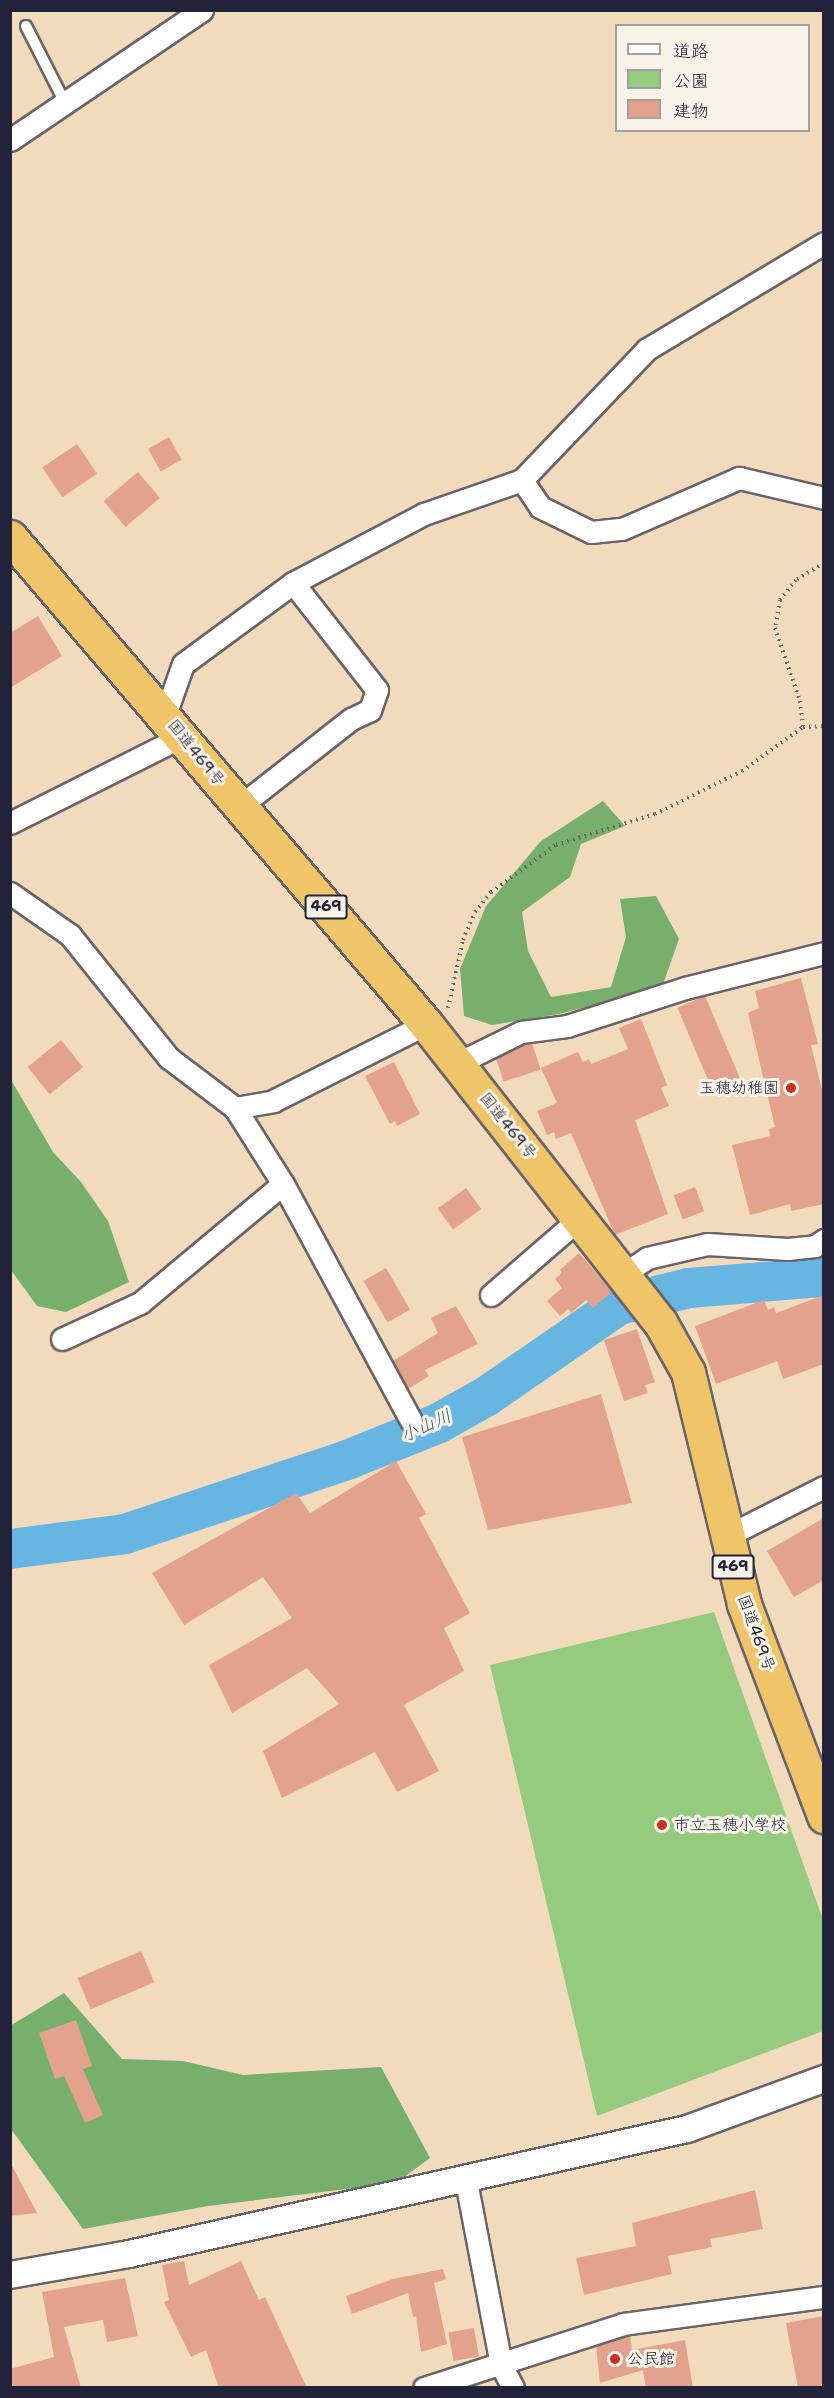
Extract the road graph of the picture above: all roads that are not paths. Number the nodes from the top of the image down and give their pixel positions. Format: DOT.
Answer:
graph roads {
  1 [pos="202,10"];
  2 [pos="26,26"];
  3 [pos="66,106"];
  4 [pos="10,140"];
  5 [pos="824,243"];
  6 [pos="522,480"];
  7 [pos="824,498"];
  8 [pos="10,537"];
  9 [pos="293,583"];
  10 [pos="172,727"];
  11 [pos="240,806"];
  12 [pos="10,823"];
  13 [pos="10,893"];
  14 [pos="824,953"];
  15 [pos="441,1042"];
  16 [pos="235,1108"];
  17 [pos="283,1184"];
  18 [pos="581,1217"];
  19 [pos="824,1240"];
  20 [pos="629,1279"];
  21 [pos="491,1295"];
  22 [pos="63,1339"];
  23 [pos="411,1421"];
  24 [pos="824,1487"];
  25 [pos="725,1537"];
  26 [pos="824,1816"];
  27 [pos="824,2079"];
  28 [pos="466,2181"];
  29 [pos="10,2276"];
  30 [pos="824,2297"];
  31 [pos="501,2365"];
  32 [pos="424,2388"];
  33 [pos="513,2388"];
  1 -- 3 [label="street"];
  2 -- 3 [label="lane"];
  3 -- 4 [label="street"];
  5 -- 6 [label="street"];
  6 -- 7 [label="street"];
  6 -- 9 [label="street"];
  8 -- 10 [label="highway, 国道469号 / 469"];
  9 -- 10 [label="street"];
  9 -- 11 [label="street"];
  10 -- 11 [label="highway, 国道469号 / 469"];
  10 -- 12 [label="street"];
  11 -- 15 [label="highway, 国道469号 / 469"];
  13 -- 16 [label="street"];
  14 -- 15 [label="street"];
  15 -- 16 [label="street"];
  15 -- 18 [label="highway, 国道469号 / 469"];
  16 -- 17 [label="street"];
  17 -- 22 [label="street"];
  17 -- 23 [label="street"];
  18 -- 20 [label="highway, 国道469号 / 469"];
  18 -- 21 [label="street"];
  19 -- 20 [label="street"];
  20 -- 25 [label="highway, 国道469号 / 469"];
  24 -- 25 [label="street"];
  25 -- 26 [label="highway, 国道469号 / 469"];
  27 -- 28 [label="street"];
  28 -- 29 [label="street"];
  28 -- 31 [label="street"];
  30 -- 31 [label="street"];
  31 -- 32 [label="street"];
  31 -- 33 [label="street"];
}
